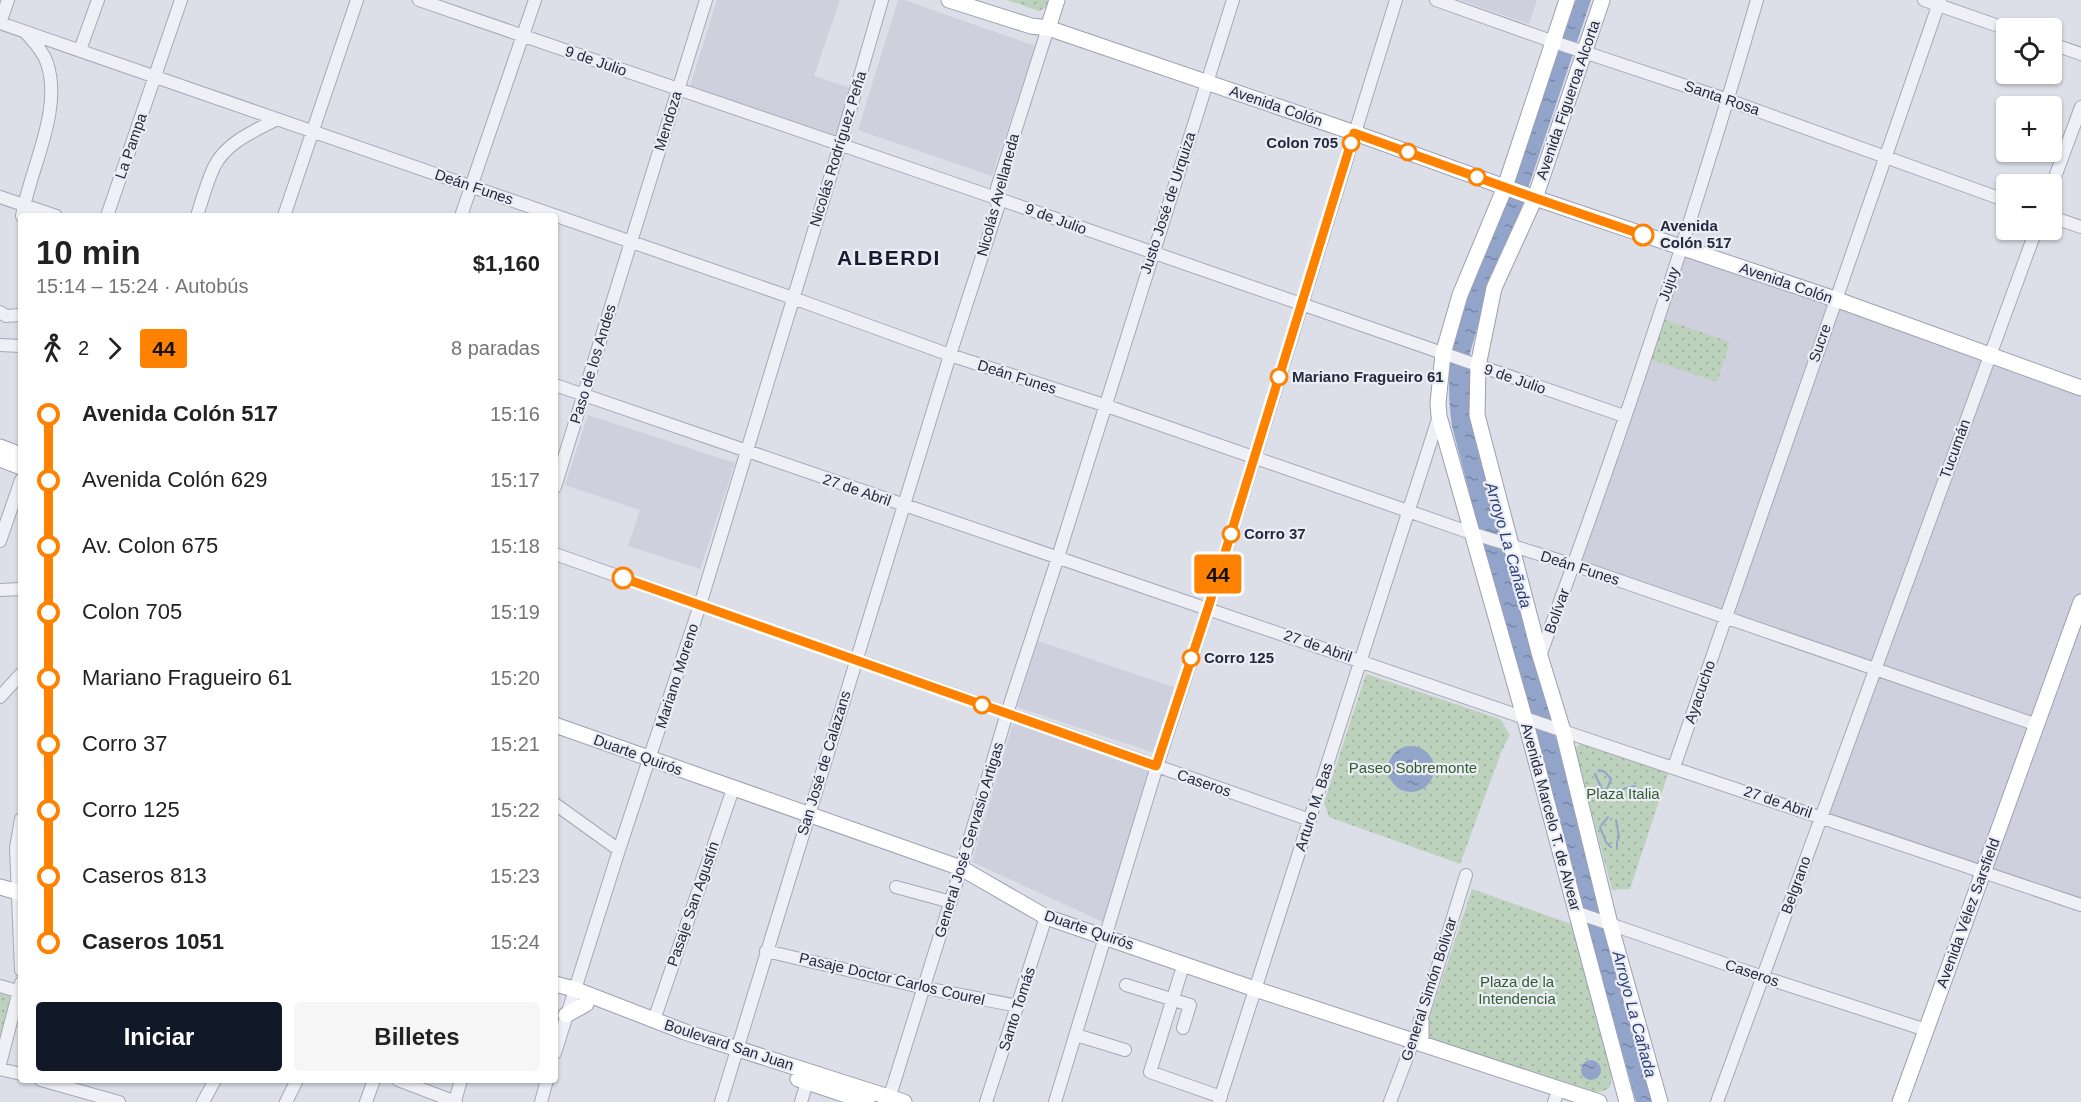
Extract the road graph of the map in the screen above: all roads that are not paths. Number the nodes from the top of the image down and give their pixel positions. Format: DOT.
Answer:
graph roads {
  1 [pos="8,0"];
  2 [pos="98,0"];
  3 [pos="181,0"];
  4 [pos="357,0"];
  5 [pos="419,0"];
  6 [pos="535,0"];
  7 [pos="706,0"];
  8 [pos="882,0"];
  9 [pos="949,0"];
  10 [pos="978,0"];
  11 [pos="1057,0"];
  12 [pos="1233,0"];
  13 [pos="1396,0"];
  14 [pos="1436,0"];
  15 [pos="1567,0"];
  16 [pos="1602,0"];
  17 [pos="1757,0"];
  18 [pos="1924,0"];
  19 [pos="1939,2"];
  20 [pos="0,23"];
  21 [pos="1996,24"];
  22 [pos="1048,28"];
  23 [pos="24,31"];
  24 [pos="523,36"];
  25 [pos="1554,42"];
  26 [pos="2062,47"];
  27 [pos="80,50"];
  28 [pos="1586,53"];
  29 [pos="2081,54"];
  30 [pos="155,76"];
  31 [pos="1207,82"];
  32 [pos="678,89"];
  33 [pos="1728,100"];
  34 [pos="2081,107"];
  35 [pos="277,119"];
  36 [pos="314,131"];
  37 [pos="1354,133"];
  38 [pos="840,146"];
  39 [pos="1885,157"];
  40 [pos="2056,174"];
  41 [pos="471,186"];
  42 [pos="1505,187"];
  43 [pos="0,197"];
  44 [pos="1996,197"];
  45 [pos="996,198"];
  46 [pos="1535,198"];
  47 [pos="23,211"];
  48 [pos="108,213"];
  49 [pos="198,213"];
  50 [pos="285,213"];
  51 [pos="462,213"];
  52 [pos="549,213"];
  53 [pos="558,216"];
  54 [pos="2062,220"];
  55 [pos="2081,227"];
  56 [pos="2032,240"];
  57 [pos="632,242"];
  58 [pos="1681,247"];
  59 [pos="1152,253"];
  60 [pos="793,298"];
  61 [pos="1835,299"];
  62 [pos="1302,305"];
  63 [pos="0,312"];
  64 [pos="18,315"];
  65 [pos="0,345"];
  66 [pos="18,345"];
  67 [pos="1443,354"];
  68 [pos="950,355"];
  69 [pos="1989,356"];
  70 [pos="1478,366"];
  71 [pos="558,387"];
  72 [pos="2081,388"];
  73 [pos="584,395"];
  74 [pos="1104,405"];
  75 [pos="1439,416"];
  76 [pos="1624,416"];
  77 [pos="0,447"];
  78 [pos="747,451"];
  79 [pos="18,454"];
  80 [pos="1254,458"];
  81 [pos="0,459"];
  82 [pos="18,466"];
  83 [pos="558,477"];
  84 [pos="18,489"];
  85 [pos="904,506"];
  86 [pos="1408,511"];
  87 [pos="1471,532"];
  88 [pos="0,541"];
  89 [pos="1511,546"];
  90 [pos="558,555"];
  91 [pos="1058,557"];
  92 [pos="1574,565"];
  93 [pos="18,589"];
  94 [pos="0,590"];
  95 [pos="2081,602"];
  96 [pos="700,605"];
  97 [pos="1208,608"];
  98 [pos="1726,617"];
  99 [pos="1540,656"];
  100 [pos="855,661"];
  101 [pos="1361,661"];
  102 [pos="1875,669"];
  103 [pos="18,677"];
  104 [pos="0,697"];
  105 [pos="1006,713"];
  106 [pos="1524,716"];
  107 [pos="2037,725"];
  108 [pos="558,726"];
  109 [pos="1563,731"];
  110 [pos="649,759"];
  111 [pos="1156,766"];
  112 [pos="1674,767"];
  113 [pos="733,789"];
  114 [pos="558,806"];
  115 [pos="809,814"];
  116 [pos="1821,817"];
  117 [pos="1310,820"];
  118 [pos="18,836"];
  119 [pos="619,850"];
  120 [pos="961,868"];
  121 [pos="1984,872"];
  122 [pos="18,875"];
  123 [pos="1466,875"];
  124 [pos="0,878"];
  125 [pos="0,887"];
  126 [pos="18,887"];
  127 [pos="896,887"];
  128 [pos="18,888"];
  129 [pos="951,902"];
  130 [pos="2081,904"];
  131 [pos="1578,913"];
  132 [pos="1046,916"];
  133 [pos="1610,924"];
  134 [pos="1106,937"];
  135 [pos="766,951"];
  136 [pos="1184,963"];
  137 [pos="1763,977"];
  138 [pos="1126,985"];
  139 [pos="0,986"];
  140 [pos="558,986"];
  141 [pos="925,988"];
  142 [pos="18,989"];
  143 [pos="1256,989"];
  144 [pos="558,994"];
  145 [pos="577,997"];
  146 [pos="18,1000"];
  147 [pos="1174,1000"];
  148 [pos="1018,1006"];
  149 [pos="566,1015"];
  150 [pos="654,1020"];
  151 [pos="1421,1021"];
  152 [pos="1183,1028"];
  153 [pos="1926,1030"];
  154 [pos="1076,1035"];
  155 [pos="1417,1042"];
  156 [pos="558,1043"];
  157 [pos="1125,1050"];
  158 [pos="736,1054"];
  159 [pos="1616,1064"];
  160 [pos="0,1066"];
  161 [pos="18,1073"];
  162 [pos="807,1082"];
  163 [pos="52,1083"];
  164 [pos="213,1083"];
  165 [pos="296,1083"];
  166 [pos="373,1083"];
  167 [pos="406,1083"];
  168 [pos="460,1083"];
  169 [pos="546,1083"];
  170 [pos="1556,1095"];
  171 [pos="894,1100"];
  172 [pos="1220,1100"];
  173 [pos="1598,1101"];
  174 [pos="119,1102"];
  175 [pos="203,1102"];
  176 [pos="286,1102"];
  177 [pos="366,1102"];
  178 [pos="455,1102"];
  179 [pos="541,1102"];
  180 [pos="721,1102"];
  181 [pos="801,1102"];
  182 [pos="867,1102"];
  183 [pos="986,1102"];
  184 [pos="1055,1102"];
  185 [pos="1390,1102"];
  186 [pos="1627,1102"];
  187 [pos="1660,1102"];
  188 [pos="1717,1102"];
  189 [pos="1900,1102"];
  1 -- 20 [label="street"];
  2 -- 27 [label="street"];
  3 -- 30 [label="street, La Pampa"];
  4 -- 36 [label="street"];
  5 -- 24 [label="street, 9 de Julio"];
  6 -- 24 [label="street"];
  7 -- 32 [label="street, Mendoza"];
  8 -- 38 [label="street, Nicolás Rodríguez Peña"];
  9 -- 22 [label="main road, Avenida Colón"];
  10 -- 22 [label="main road, Avenida Colón"];
  11 -- 22 [label="main road, Nicolás Avellaneda"];
  12 -- 31 [label="street, Justo José de Urquiza"];
  13 -- 37 [label="street"];
  14 -- 25 [label="street, Santa Rosa"];
  15 -- 25 [label="main road"];
  16 -- 28 [label="main road, Avenida Figueroa Alcorta"];
  17 -- 33 [label="street, Jujuy"];
  18 -- 19 [label="street"];
  19 -- 21 [label="street"];
  19 -- 39 [label="street, Sucre"];
  20 -- 23 [label="street, Deán Funes"];
  22 -- 31 [label="main road, Avenida Colón"];
  22 -- 45 [label="street, Nicolás Avellaneda"];
  23 -- 27 [label="street, Deán Funes"];
  23 -- 47 [label="street"];
  24 -- 32 [label="street, 9 de Julio"];
  24 -- 41 [label="street"];
  25 -- 28 [label="street, Santa Rosa"];
  25 -- 42 [label="main road"];
  26 -- 29 [label="street"];
  27 -- 30 [label="street, Deán Funes"];
  28 -- 33 [label="street, Santa Rosa"];
  28 -- 46 [label="main road, Avenida Figueroa Alcorta"];
  30 -- 35 [label="street, Deán Funes"];
  30 -- 48 [label="street, La Pampa"];
  31 -- 37 [label="main road, Avenida Colón"];
  31 -- 59 [label="street, Justo José de Urquiza"];
  32 -- 38 [label="street, 9 de Julio"];
  32 -- 57 [label="street, Mendoza"];
  33 -- 39 [label="street, Santa Rosa"];
  33 -- 58 [label="street, Jujuy"];
  34 -- 40 [label="street"];
  35 -- 36 [label="street, Deán Funes"];
  35 -- 49 [label="street"];
  36 -- 41 [label="street, Deán Funes"];
  36 -- 50 [label="street"];
  37 -- 42 [label="main road, Avenida Colón"];
  37 -- 62 [label="street"];
  38 -- 45 [label="street, 9 de Julio"];
  38 -- 60 [label="street, Nicolás Rodríguez Peña"];
  39 -- 44 [label="street, Santa Rosa"];
  39 -- 61 [label="street, Sucre"];
  41 -- 51 [label="street"];
  41 -- 52 [label="street, Deán Funes"];
  42 -- 46 [label="main road, Avenida Colón"];
  42 -- 67 [label="main road"];
  43 -- 47 [label="street"];
  45 -- 59 [label="street, 9 de Julio"];
  45 -- 68 [label="street, Nicolás Avellaneda"];
  46 -- 58 [label="main road, Avenida Colón"];
  46 -- 70 [label="main road, Avenida Figueroa Alcorta"];
  53 -- 57 [label="street, Deán Funes"];
  54 -- 55 [label="street"];
  56 -- 69 [label="street, Tucumán"];
  57 -- 60 [label="street, Deán Funes"];
  57 -- 73 [label="street, Paso de los Andes"];
  58 -- 61 [label="main road, Avenida Colón"];
  58 -- 76 [label="street, Jujuy"];
  59 -- 62 [label="street, 9 de Julio"];
  59 -- 74 [label="street, Justo José de Urquiza"];
  60 -- 68 [label="street, Deán Funes"];
  60 -- 78 [label="street, Mariano Moreno"];
  61 -- 69 [label="main road, Avenida Colón"];
  61 -- 98 [label="street, Sucre"];
  62 -- 67 [label="street, 9 de Julio"];
  62 -- 80 [label="street"];
  63 -- 64 [label="street"];
  65 -- 66 [label="street"];
  67 -- 70 [label="street, 9 de Julio"];
  67 -- 75 [label="main road"];
  68 -- 74 [label="street, Deán Funes"];
  68 -- 85 [label="street, San José de Calazans"];
  69 -- 72 [label="main road, Avenida Colón"];
  69 -- 102 [label="street, Tucumán"];
  70 -- 76 [label="street, 9 de Julio"];
  70 -- 89 [label="main road, Avenida Figueroa Alcorta"];
  71 -- 73 [label="street, 27 de Abril"];
  73 -- 78 [label="street, 27 de Abril"];
  73 -- 83 [label="street, Paso de los Andes"];
  74 -- 80 [label="street, Deán Funes"];
  74 -- 91 [label="street, General José Gervasio Artigas"];
  75 -- 86 [label="street, Arturo M. Bas"];
  75 -- 87 [label="main road"];
  76 -- 92 [label="street, Jujuy"];
  77 -- 79 [label="main road"];
  78 -- 85 [label="street, 27 de Abril"];
  78 -- 96 [label="street, Mariano Moreno"];
  80 -- 86 [label="street, Deán Funes"];
  80 -- 97 [label="street"];
  81 -- 82 [label="main road"];
  84 -- 88 [label="street"];
  85 -- 91 [label="street, 27 de Abril"];
  85 -- 100 [label="street, San José de Calazans"];
  86 -- 87 [label="street, Deán Funes"];
  86 -- 101 [label="street, Arturo M. Bas"];
  87 -- 89 [label="street, Deán Funes"];
  87 -- 106 [label="main road, Avenida Marcelo T. de Alvear"];
  89 -- 92 [label="street, Deán Funes"];
  89 -- 99 [label="main road, Avenida Marcelo T. de Alvear"];
  90 -- 96 [label="street, Caseros"];
  91 -- 97 [label="street, 27 de Abril"];
  91 -- 105 [label="street, General José Gervasio Artigas"];
  92 -- 98 [label="street, Deán Funes"];
  92 -- 99 [label="street, Bolívar"];
  93 -- 94 [label="street"];
  95 -- 107 [label="main road, Avenida Vélez Sarsfield"];
  96 -- 100 [label="street, Caseros"];
  96 -- 110 [label="street, Mariano Moreno"];
  97 -- 101 [label="street, 27 de Abril"];
  97 -- 111 [label="street"];
  98 -- 102 [label="street, Deán Funes"];
  98 -- 112 [label="street, Ayacucho"];
  99 -- 109 [label="main road, Avenida Marcelo T. de Alvear"];
  100 -- 105 [label="street, Caseros"];
  100 -- 115 [label="street, San José de Calazans"];
  101 -- 106 [label="street, 27 de Abril"];
  101 -- 117 [label="street, Arturo M. Bas"];
  102 -- 107 [label="street, Deán Funes"];
  102 -- 116 [label="street, Belgrano"];
  103 -- 104 [label="street"];
  105 -- 111 [label="street, Caseros"];
  105 -- 120 [label="street, General José Gervasio Artigas"];
  106 -- 109 [label="street, 27 de Abril"];
  106 -- 131 [label="main road, Avenida Marcelo T. de Alvear"];
  107 -- 121 [label="main road, Avenida Vélez Sarsfield"];
  108 -- 110 [label="main road, Duarte Quirós"];
  109 -- 112 [label="street, 27 de Abril"];
  109 -- 133 [label="main road, Avenida Marcelo T. de Alvear"];
  110 -- 113 [label="main road, Duarte Quirós"];
  110 -- 119 [label="street, Mariano Moreno"];
  111 -- 117 [label="street, Caseros"];
  111 -- 134 [label="street"];
  112 -- 116 [label="street, 27 de Abril"];
  113 -- 115 [label="main road, Duarte Quirós"];
  113 -- 150 [label="street, Pasaje San Agustín"];
  114 -- 119 [label="street"];
  115 -- 120 [label="main road, Duarte Quirós"];
  115 -- 135 [label="street, San José de Calazans"];
  116 -- 121 [label="street, 27 de Abril"];
  116 -- 137 [label="street, Belgrano"];
  117 -- 143 [label="street, Arturo M. Bas"];
  118 -- 122 [label="street"];
  119 -- 145 [label="street, Mariano Moreno"];
  120 -- 129 [label="street, General José Gervasio Artigas"];
  120 -- 132 [label="main road, Duarte Quirós"];
  121 -- 130 [label="street, 27 de Abril"];
  121 -- 153 [label="main road, Avenida Vélez Sarsfield"];
  123 -- 151 [label="street, General Simón Bolivar"];
  124 -- 126 [label="main road"];
  125 -- 128 [label="main road"];
  127 -- 129 [label="street"];
  129 -- 141 [label="street, General José Gervasio Artigas"];
  131 -- 133 [label="street, Caseros"];
  131 -- 159 [label="main road, Avenida Marcelo T. de Alvear"];
  132 -- 134 [label="main road, Duarte Quirós"];
  132 -- 148 [label="street, Santo Tomás"];
  133 -- 137 [label="street, Caseros"];
  133 -- 187 [label="main road, Avenida Marcelo T. de Alvear"];
  134 -- 136 [label="main road, Duarte Quirós"];
  134 -- 154 [label="street"];
  135 -- 141 [label="street, Pasaje Doctor Carlos Courel"];
  135 -- 158 [label="street, San José de Calazans"];
  136 -- 143 [label="main road, Duarte Quirós"];
  136 -- 147 [label="street"];
  137 -- 153 [label="street, Caseros"];
  137 -- 188 [label="street, Belgrano"];
  138 -- 147 [label="street"];
  139 -- 142 [label="street"];
  140 -- 145 [label="main road, Boulevard San Juan"];
  141 -- 148 [label="street, Pasaje Doctor Carlos Courel"];
  141 -- 171 [label="street, General José Gervasio Artigas"];
  143 -- 155 [label="main road, Duarte Quirós"];
  143 -- 172 [label="street, Arturo M. Bas"];
  144 -- 145 [label="main road, Boulevard San Juan"];
  145 -- 149 [label="main road"];
  145 -- 150 [label="main road, Boulevard San Juan"];
  145 -- 158 [label="main road, Boulevard San Juan"];
  146 -- 160 [label="street"];
  147 -- 152 [label="street"];
  147 -- 172 [label="street"];
  148 -- 183 [label="street, Santo Tomás"];
  149 -- 156 [label="street"];
  150 -- 158 [label="main road, Boulevard San Juan"];
  151 -- 155 [label="main road"];
  153 -- 189 [label="main road, Avenida Vélez Sarsfield"];
  154 -- 157 [label="street"];
  154 -- 184 [label="street"];
  155 -- 170 [label="main road, Duarte Quirós"];
  155 -- 185 [label="street, General Simón Bolivar"];
  158 -- 162 [label="main road, Boulevard San Juan"];
  158 -- 171 [label="main road, Boulevard San Juan"];
  158 -- 180 [label="street, San José de Calazans"];
  159 -- 173 [label="main road"];
  159 -- 186 [label="main road, Avenida Marcelo T. de Alvear"];
  160 -- 161 [label="street"];
  162 -- 181 [label="street"];
  162 -- 182 [label="main road, Boulevard San Juan"];
  163 -- 174 [label="street"];
  164 -- 175 [label="street"];
  165 -- 176 [label="street"];
  166 -- 177 [label="street"];
  167 -- 178 [label="street"];
  168 -- 178 [label="street"];
  169 -- 179 [label="street"];
  170 -- 173 [label="main road, Duarte Quirós"];
}
